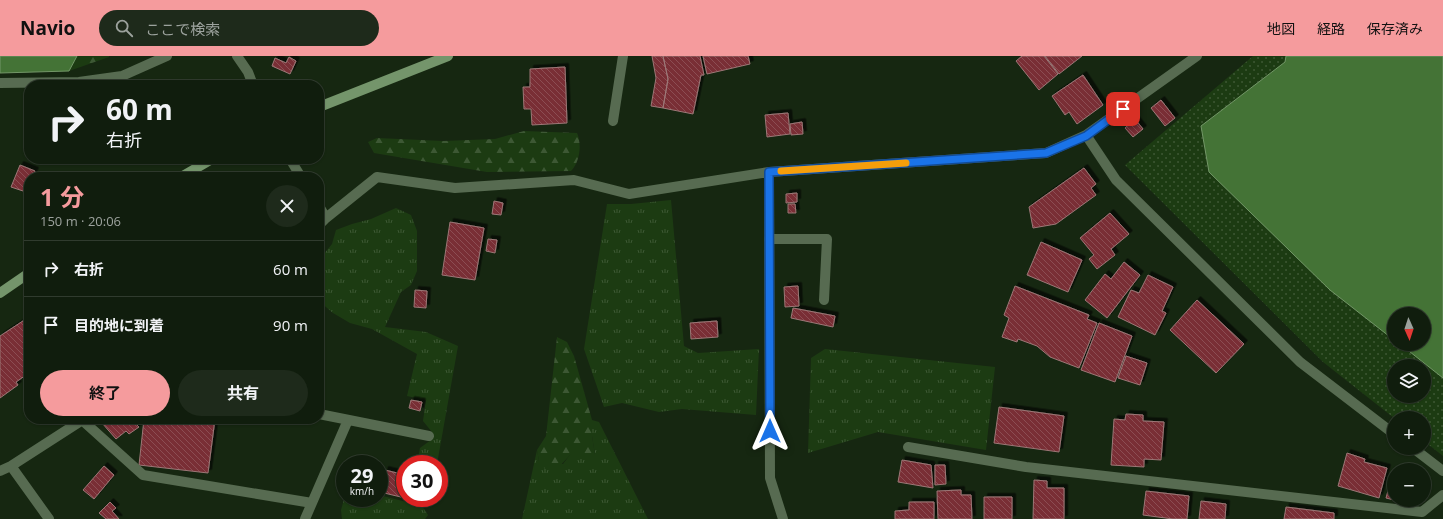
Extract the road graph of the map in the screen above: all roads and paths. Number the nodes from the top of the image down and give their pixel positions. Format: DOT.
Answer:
graph roads {
  1 [pos="167,56"];
  2 [pos="237,56"];
  3 [pos="448,56"];
  4 [pos="623,56"];
  5 [pos="1197,56"];
  6 [pos="93,80"];
  7 [pos="251,80"];
  8 [pos="0,83"];
  9 [pos="24,83"];
  10 [pos="324,105"];
  11 [pos="612,121"];
  12 [pos="1086,136"];
  13 [pos="203,164"];
  14 [pos="189,172"];
  15 [pos="769,172"];
  16 [pos="324,221"];
  17 [pos="769,239"];
  18 [pos="24,276"];
  19 [pos="0,293"];
  20 [pos="824,300"];
  21 [pos="324,415"];
  22 [pos="348,420"];
  23 [pos="77,424"];
  24 [pos="87,424"];
  25 [pos="1387,429"];
  26 [pos="429,436"];
  27 [pos="908,447"];
  28 [pos="1421,455"];
  29 [pos="11,466"];
  30 [pos="0,471"];
  31 [pos="1443,471"];
  32 [pos="1443,495"];
  33 [pos="312,503"];
  34 [pos="49,519"];
  35 [pos="305,519"];
  36 [pos="782,519"];
  1 -- 6 [label="street"];
  2 -- 7 [label="street"];
  3 -- 10 [label="street"];
  4 -- 11 [label="street"];
  5 -- 12 [label="street"];
  8 -- 9 [label="street"];
  12 -- 15 [label="street"];
  12 -- 25 [label="street"];
  13 -- 14 [label="street"];
  15 -- 16 [label="street"];
  15 -- 17 [label="street"];
  17 -- 20 [label="street"];
  17 -- 36 [label="street"];
  18 -- 19 [label="street"];
  21 -- 22 [label="street"];
  22 -- 26 [label="street"];
  22 -- 33 [label="street"];
  23 -- 29 [label="street"];
  24 -- 33 [label="street"];
  27 -- 32 [label="street"];
  28 -- 31 [label="street"];
  29 -- 30 [label="street"];
  29 -- 34 [label="street"];
  33 -- 35 [label="street"];
}
